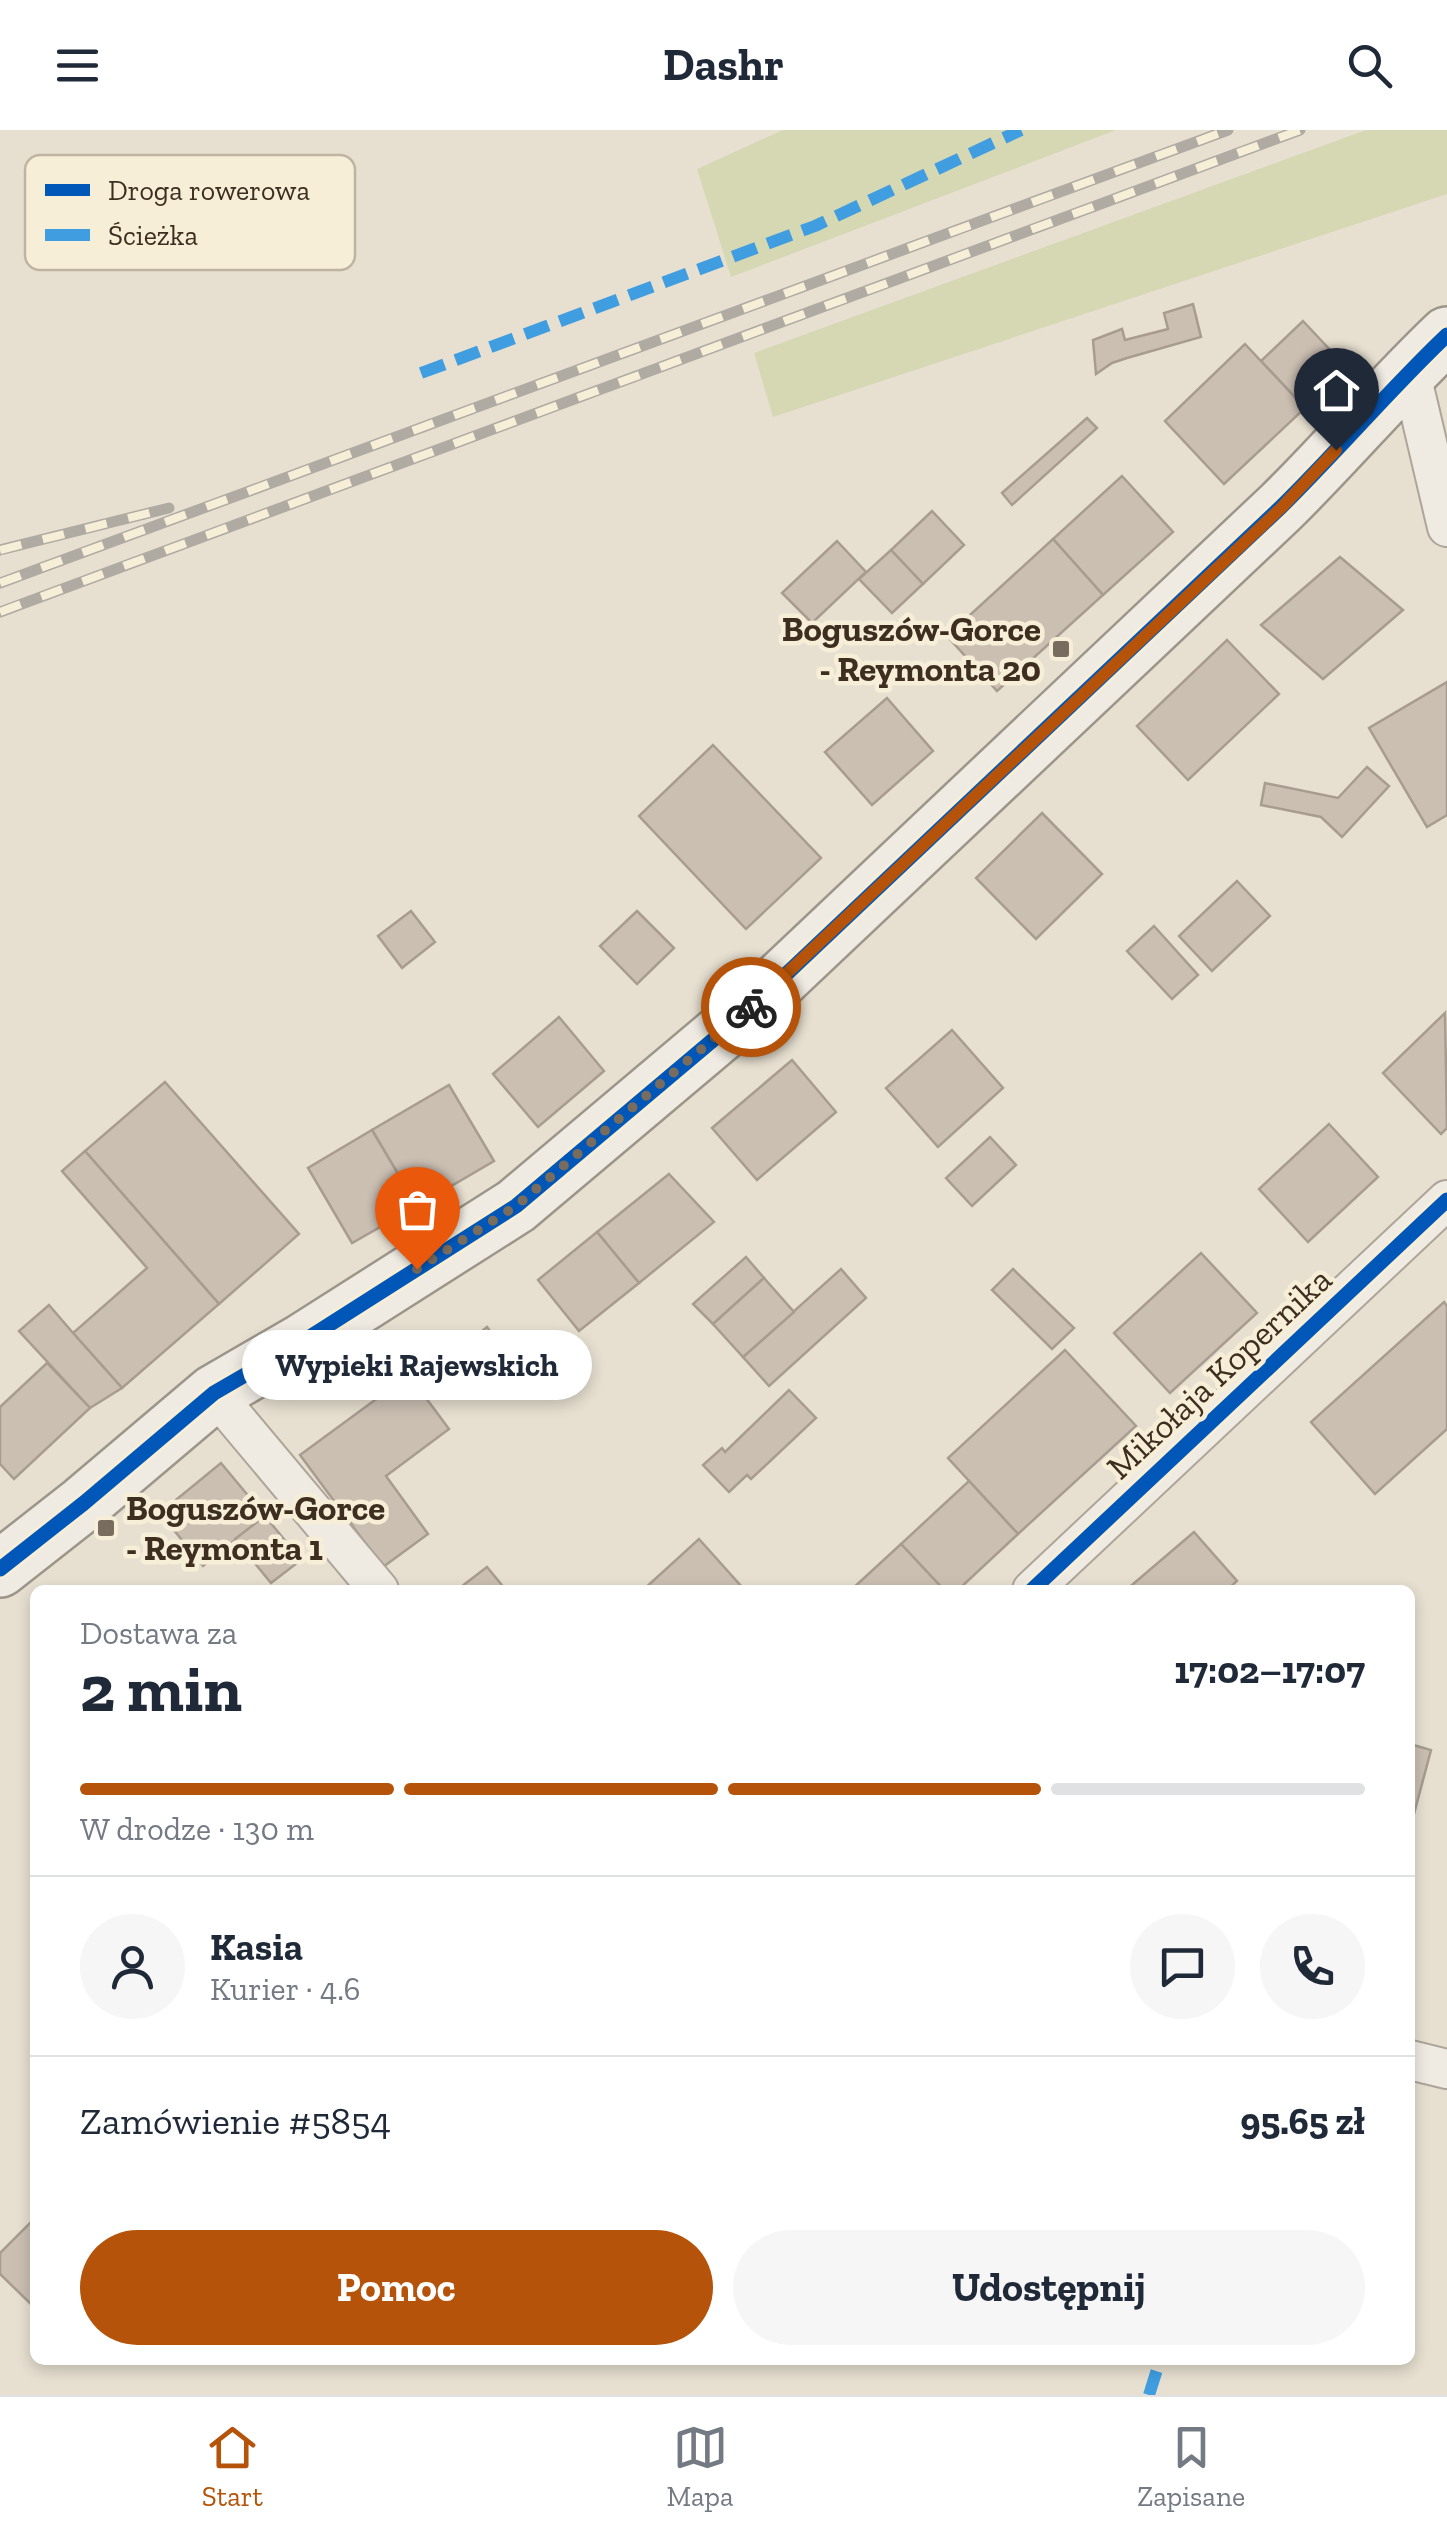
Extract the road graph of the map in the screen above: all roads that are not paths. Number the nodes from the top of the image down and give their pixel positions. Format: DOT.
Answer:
graph roads {
  1 [pos="1429,352"];
  2 [pos="1447,527"];
  3 [pos="1447,1200"];
  4 [pos="214,1393"];
  5 [pos="0,1569"];
  6 [pos="375,1585"];
  7 [pos="1037,1585"];
  8 [pos="1415,2061"];
  9 [pos="1447,2070"];
  1 -- 2 [label="street"];
  1 -- 4 [label="street"];
  3 -- 7 [label="street, Mikołaja Kopernika"];
  4 -- 5 [label="street"];
  4 -- 6 [label="street"];
  8 -- 9 [label="street"];
}
